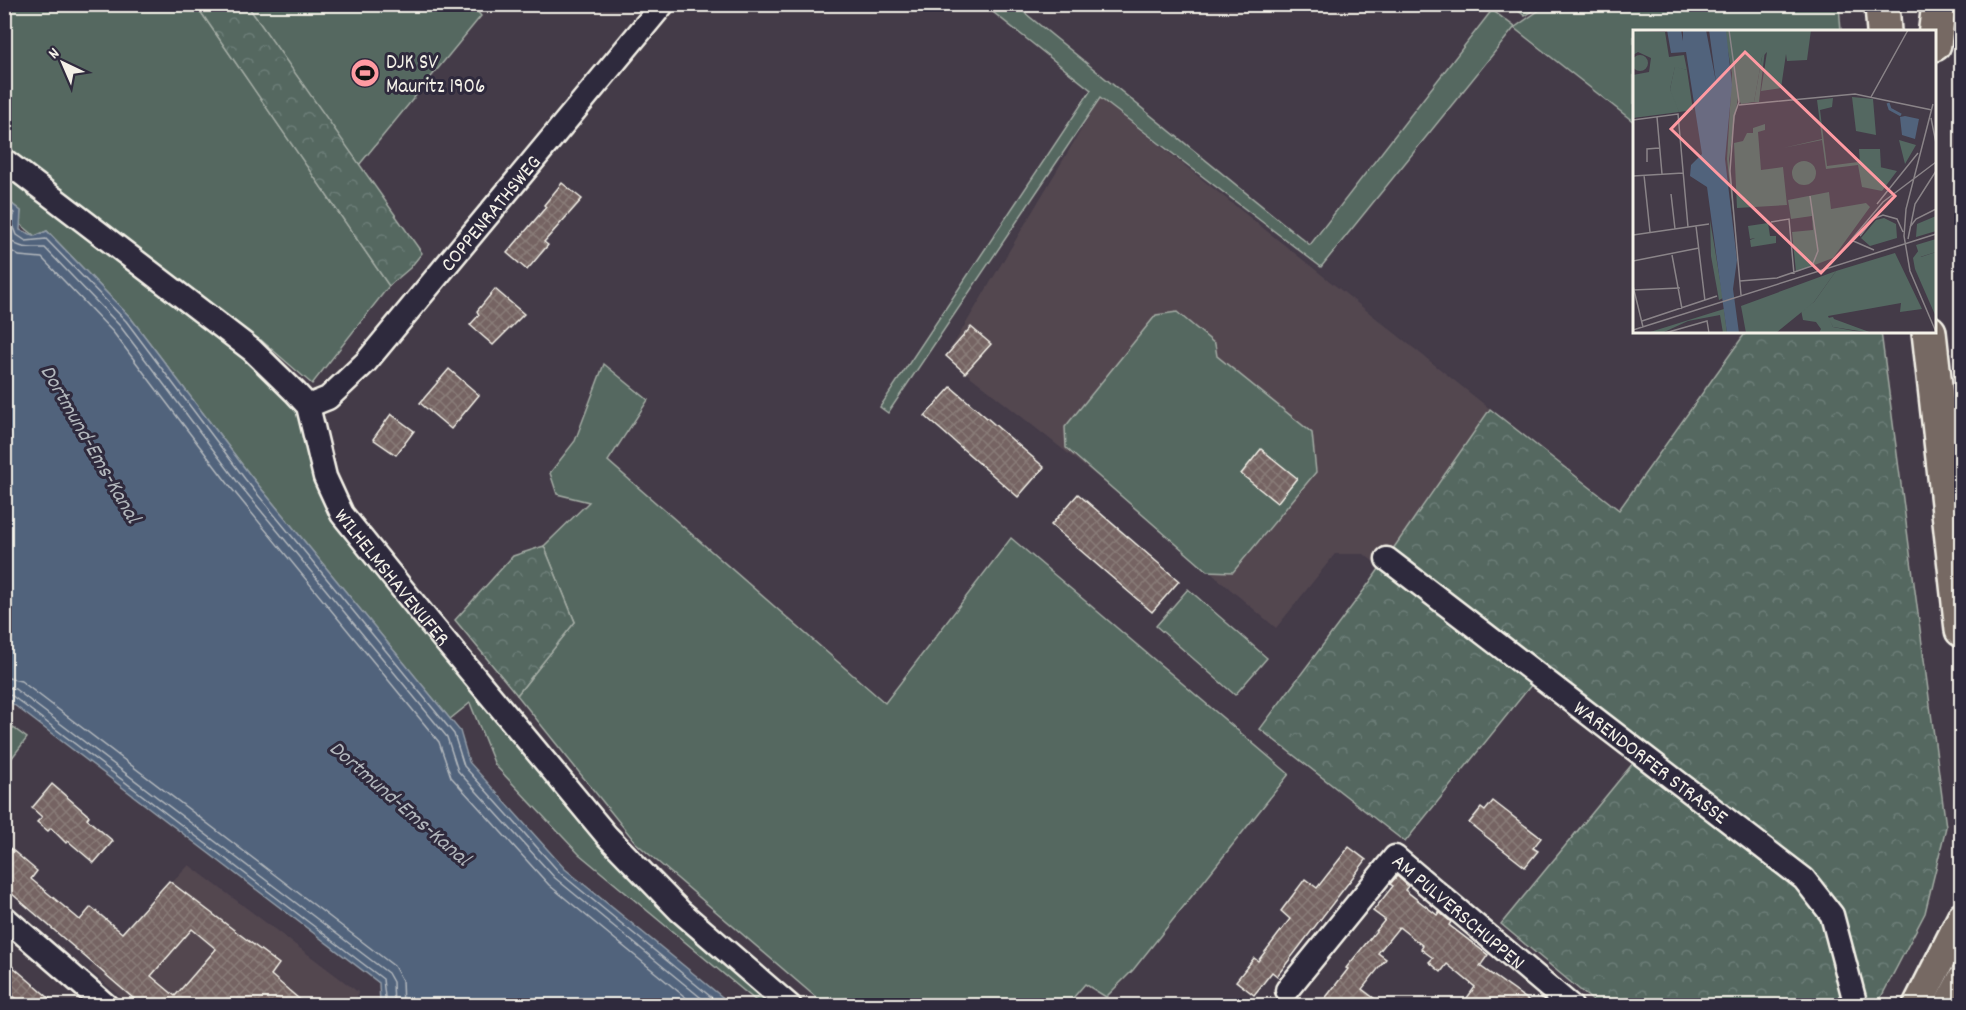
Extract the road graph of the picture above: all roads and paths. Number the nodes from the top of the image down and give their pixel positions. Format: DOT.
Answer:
graph roads {
  1 [pos="663,4"];
  2 [pos="1882,4"];
  3 [pos="1939,4"];
  4 [pos="1884,30"];
  5 [pos="1936,34"];
  6 [pos="4,160"];
  7 [pos="1929,333"];
  8 [pos="308,406"];
  9 [pos="1387,559"];
  10 [pos="1959,584"];
  11 [pos="1962,630"];
  12 [pos="1962,917"];
  13 [pos="4,918"];
  14 [pos="1962,980"];
  15 [pos="1287,990"];
  16 [pos="107,1005"];
  17 [pos="790,1005"];
  18 [pos="1571,1005"];
  19 [pos="1856,1005"];
  20 [pos="1917,1005"];
  21 [pos="1948,1005"];
  1 -- 8 [label="street, COPPENRATHSWEG"];
  2 -- 4 [label="highway"];
  3 -- 5 [label="highway"];
  6 -- 8 [label="street, WILHELMSHAVENUFER"];
  7 -- 10 [label="highway"];
  8 -- 17 [label="street, WILHELMSHAVENUFER"];
  9 -- 19 [label="street, WARENDORFER STRASSE"];
  10 -- 11 [label="highway"];
  12 -- 20 [label="main road"];
  13 -- 16 [label="street"];
  14 -- 21 [label="main road"];
  15 -- 18 [label="street, AM PULVERSCHUPPEN"];
}
